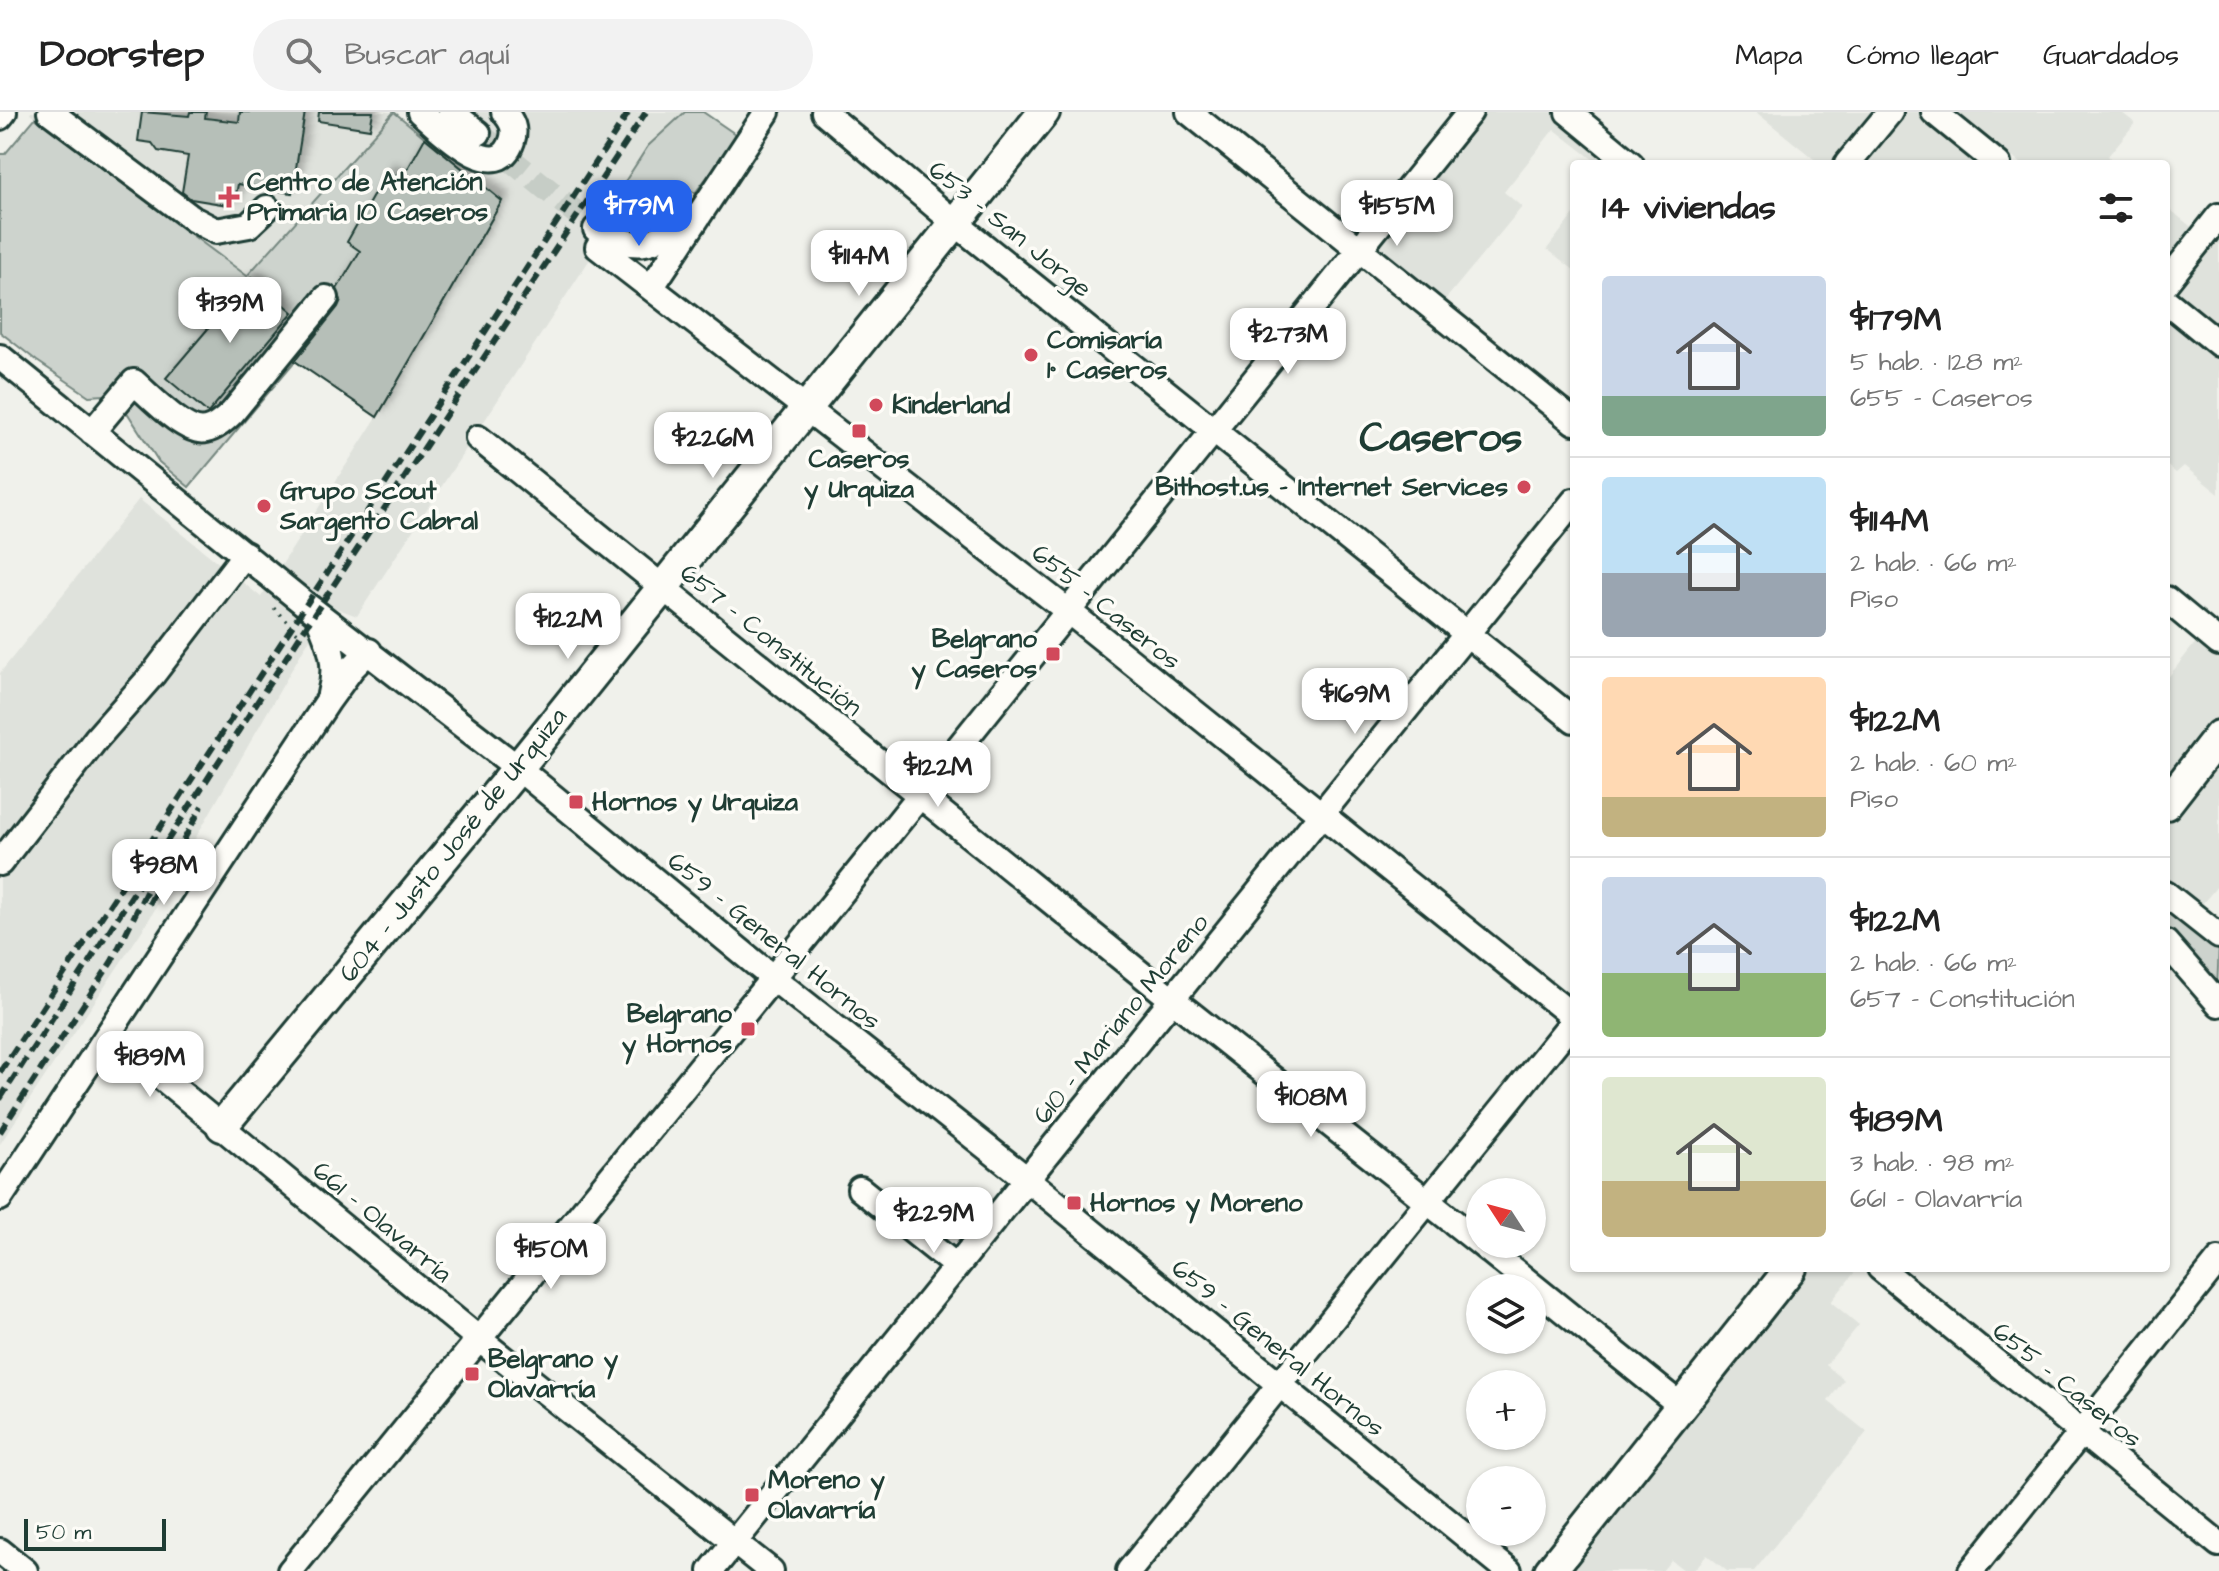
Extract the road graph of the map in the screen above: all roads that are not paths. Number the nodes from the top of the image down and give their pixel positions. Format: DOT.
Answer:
graph roads {
  1 [pos="4,112"];
  2 [pos="50,112"];
  3 [pos="420,112"];
  4 [pos="451,112"];
  5 [pos="504,112"];
  6 [pos="767,112"];
  7 [pos="824,112"];
  8 [pos="1044,112"];
  9 [pos="1189,112"];
  10 [pos="1470,112"];
  11 [pos="1568,112"];
  12 [pos="1890,112"];
  13 [pos="1934,112"];
  14 [pos="0,117"];
  15 [pos="472,142"];
  16 [pos="1626,160"];
  17 [pos="1850,160"];
  18 [pos="1993,160"];
  19 [pos="735,161"];
  20 [pos="267,208"];
  21 [pos="2219,216"];
  22 [pos="954,222"];
  23 [pos="1359,249"];
  24 [pos="2170,278"];
  25 [pos="651,288"];
  26 [pos="326,298"];
  27 [pos="2170,304"];
  28 [pos="2219,344"];
  29 [pos="0,357"];
  30 [pos="807,407"];
  31 [pos="1570,419"];
  32 [pos="1215,429"];
  33 [pos="92,432"];
  34 [pos="478,438"];
  35 [pos="1570,506"];
  36 [pos="245,554"];
  37 [pos="661,587"];
  38 [pos="2170,602"];
  39 [pos="1068,611"];
  40 [pos="316,612"];
  41 [pos="1467,633"];
  42 [pos="2219,643"];
  43 [pos="369,651"];
  44 [pos="328,701"];
  45 [pos="1570,717"];
  46 [pos="2219,736"];
  47 [pos="518,768"];
  48 [pos="919,795"];
  49 [pos="2170,799"];
  50 [pos="1322,817"];
  51 [pos="0,863"];
  52 [pos="2170,897"];
  53 [pos="2219,936"];
  54 [pos="2170,948"];
  55 [pos="773,978"];
  56 [pos="1172,999"];
  57 [pos="2219,1004"];
  58 [pos="1570,1016"];
  59 [pos="1570,1024"];
  60 [pos="109,1034"];
  61 [pos="222,1126"];
  62 [pos="1028,1180"];
  63 [pos="860,1189"];
  64 [pos="0,1198"];
  65 [pos="1427,1200"];
  66 [pos="1466,1231"];
  67 [pos="1499,1258"];
  68 [pos="2219,1260"];
  69 [pos="956,1266"];
  70 [pos="1788,1272"];
  71 [pos="1885,1272"];
  72 [pos="480,1340"];
  73 [pos="1280,1386"];
  74 [pos="1680,1405"];
  75 [pos="2082,1433"];
  76 [pos="734,1542"];
  77 [pos="2219,1544"];
  78 [pos="0,1551"];
  79 [pos="25,1571"];
  80 [pos="290,1571"];
  81 [pos="711,1571"];
  82 [pos="771,1571"];
  83 [pos="1129,1571"];
  84 [pos="1509,1571"];
  85 [pos="1550,1571"];
  86 [pos="1971,1571"];
  1 -- 14 [label="street"];
  2 -- 20 [label="street"];
  3 -- 15 [label="street"];
  4 -- 15 [label="street"];
  5 -- 15 [label="street"];
  6 -- 19 [label="street"];
  7 -- 22 [label="street, 653 - San Jorge"];
  8 -- 22 [label="main road, 604 - Justo José de Urquiza"];
  9 -- 23 [label="street"];
  10 -- 23 [label="street"];
  11 -- 16 [label="street"];
  12 -- 17 [label="street"];
  13 -- 18 [label="street"];
  19 -- 25 [label="street"];
  19 -- 25 [label="street, 655 - Caseros"];
  21 -- 24 [label="street"];
  22 -- 30 [label="main road, 604 - Justo José de Urquiza"];
  22 -- 32 [label="street, 653 - San Jorge"];
  23 -- 31 [label="street"];
  23 -- 32 [label="street"];
  25 -- 30 [label="street, 655 - Caseros"];
  26 -- 33 [label="street"];
  27 -- 28 [label="street"];
  29 -- 33 [label="street, 659 - General Hornos"];
  30 -- 37 [label="main road, 604 - Justo José de Urquiza"];
  30 -- 39 [label="street, 655 - Caseros"];
  32 -- 39 [label="street"];
  32 -- 41 [label="street, 653 - San Jorge"];
  33 -- 36 [label="street, 659 - General Hornos"];
  34 -- 37 [label="street, 657 - Constitución"];
  35 -- 41 [label="street, 610 - Mariano Moreno"];
  36 -- 40 [label="street, 659 - General Hornos"];
  36 -- 51 [label="street"];
  37 -- 47 [label="main road, 604 - Justo José de Urquiza"];
  37 -- 48 [label="street, 657 - Constitución"];
  38 -- 42 [label="street"];
  39 -- 48 [label="street"];
  39 -- 50 [label="street, 655 - Caseros"];
  40 -- 43 [label="street, 659 - General Hornos"];
  40 -- 44 [label="street"];
  41 -- 45 [label="street, 653 - San Jorge"];
  41 -- 50 [label="street, 610 - Mariano Moreno"];
  43 -- 44 [label="street"];
  43 -- 47 [label="street, 659 - General Hornos"];
  44 -- 60 [label="street"];
  46 -- 49 [label="main road"];
  47 -- 55 [label="street, 659 - General Hornos"];
  47 -- 61 [label="main road, 604 - Justo José de Urquiza"];
  48 -- 55 [label="street"];
  48 -- 56 [label="street, 657 - Constitución"];
  50 -- 56 [label="street, 610 - Mariano Moreno"];
  50 -- 58 [label="street, 655 - Caseros"];
  52 -- 53 [label="street"];
  54 -- 57 [label="street"];
  55 -- 62 [label="street, 659 - General Hornos"];
  55 -- 72 [label="street"];
  56 -- 62 [label="street, 610 - Mariano Moreno"];
  56 -- 65 [label="street, 657 - Constitución"];
  59 -- 65 [label="street"];
  60 -- 61 [label="street, 661 - Olavarría"];
  60 -- 64 [label="street"];
  61 -- 72 [label="street, 661 - Olavarría"];
  62 -- 69 [label="street, 610 - Mariano Moreno"];
  62 -- 73 [label="street, 659 - General Hornos"];
  63 -- 69 [label="street"];
  65 -- 66 [label="street, 657 - Constitución"];
  65 -- 73 [label="street"];
  67 -- 74 [label="street, 657 - Constitución"];
  68 -- 75 [label="street"];
  69 -- 76 [label="street, 610 - Mariano Moreno"];
  70 -- 74 [label="main road"];
  71 -- 75 [label="street, 655 - Caseros"];
  72 -- 76 [label="street, 661 - Olavarría"];
  72 -- 80 [label="street"];
  73 -- 83 [label="street"];
  73 -- 84 [label="street, 659 - General Hornos"];
  74 -- 85 [label="main road"];
  75 -- 77 [label="street, 655 - Caseros"];
  75 -- 86 [label="street"];
  76 -- 81 [label="street, 610 - Mariano Moreno"];
  76 -- 82 [label="street, 661 - Olavarría"];
  78 -- 79 [label="street"];
}
